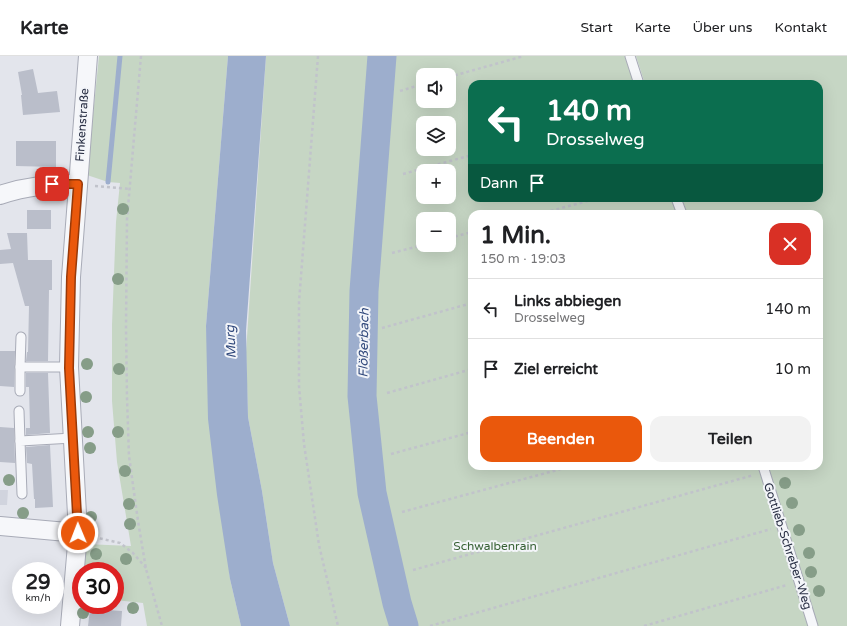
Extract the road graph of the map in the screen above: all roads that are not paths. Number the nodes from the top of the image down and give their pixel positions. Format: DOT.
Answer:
graph roads {
  1 [pos="88,56"];
  2 [pos="630,56"];
  3 [pos="638,80"];
  4 [pos="78,184"];
  5 [pos="0,195"];
  6 [pos="21,337"];
  7 [pos="20,367"];
  8 [pos="69,368"];
  9 [pos="20,391"];
  10 [pos="19,411"];
  11 [pos="73,438"];
  12 [pos="20,441"];
  13 [pos="763,470"];
  14 [pos="22,494"];
  15 [pos="0,526"];
  16 [pos="78,533"];
  17 [pos="70,626"];
  18 [pos="813,626"];
  1 -- 4 [label="street, Finkenstraße"];
  2 -- 3 [label="lane"];
  4 -- 5 [label="street"];
  4 -- 8 [label="street, Finkenstraße"];
  6 -- 7 [label="lane"];
  7 -- 8 [label="lane"];
  7 -- 9 [label="lane"];
  8 -- 11 [label="street, Finkenstraße"];
  10 -- 12 [label="lane"];
  11 -- 12 [label="lane"];
  11 -- 16 [label="street, Finkenstraße"];
  12 -- 14 [label="lane"];
  13 -- 18 [label="lane, Gottlieb-Schreber-Weg"];
  15 -- 16 [label="street"];
  16 -- 17 [label="street, Finkenstraße"];
}
